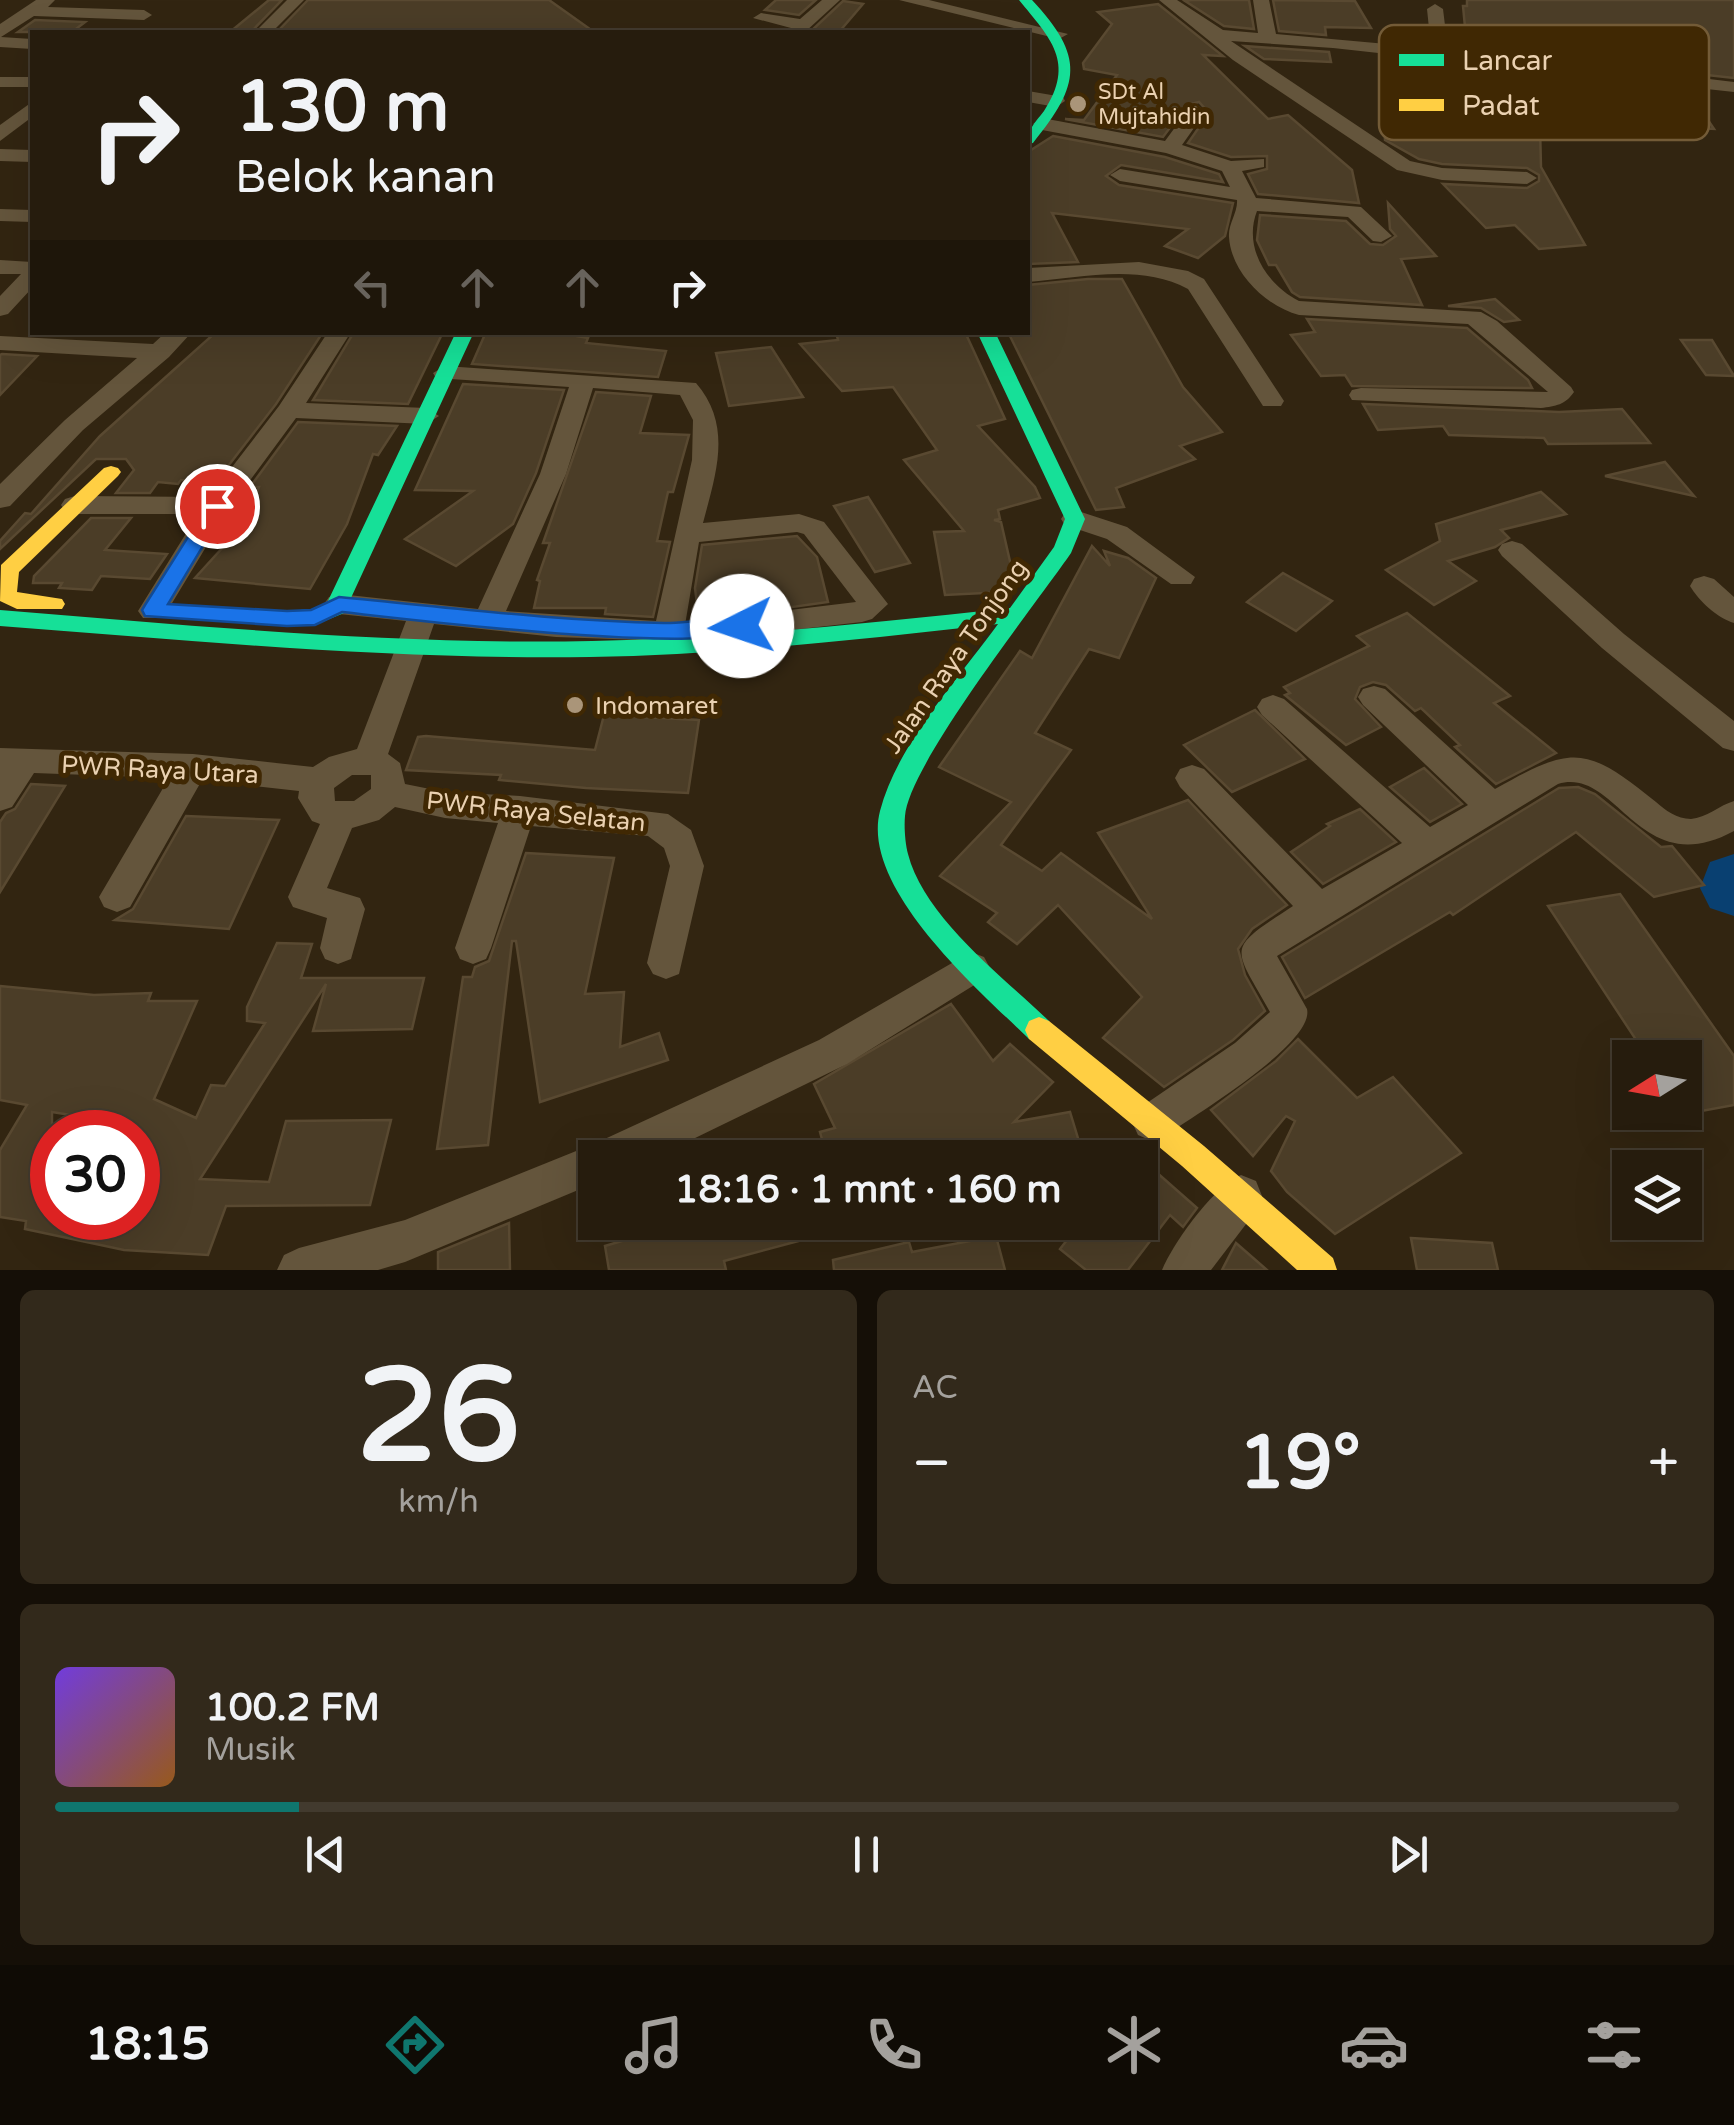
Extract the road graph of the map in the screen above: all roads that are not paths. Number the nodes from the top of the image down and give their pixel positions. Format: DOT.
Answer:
graph roads {
  1 [pos="47,0"];
  2 [pos="163,0"];
  3 [pos="296,0"];
  4 [pos="832,0"];
  5 [pos="907,0"];
  6 [pos="1025,0"];
  7 [pos="1167,0"];
  8 [pos="1260,0"];
  9 [pos="1434,9"];
  10 [pos="31,11"];
  11 [pos="144,15"];
  12 [pos="761,18"];
  13 [pos="1436,25"];
  14 [pos="800,28"];
  15 [pos="125,30"];
  16 [pos="266,30"];
  17 [pos="0,32"];
  18 [pos="1211,33"];
  19 [pos="1059,34"];
  20 [pos="1268,38"];
  21 [pos="0,42"];
  22 [pos="30,44"];
  23 [pos="1379,50"];
  24 [pos="0,82"];
  25 [pos="30,82"];
  26 [pos="1709,85"];
  27 [pos="1734,87"];
  28 [pos="1030,98"];
  29 [pos="1056,101"];
  30 [pos="1197,112"];
  31 [pos="1034,132"];
  32 [pos="1170,148"];
  33 [pos="0,155"];
  34 [pos="30,156"];
  35 [pos="1257,163"];
  36 [pos="1230,167"];
  37 [pos="1120,175"];
  38 [pos="1527,178"];
  39 [pos="1246,199"];
  40 [pos="0,214"];
  41 [pos="30,216"];
  42 [pos="1381,236"];
  43 [pos="0,267"];
  44 [pos="30,274"];
  45 [pos="1030,274"];
  46 [pos="30,275"];
  47 [pos="30,277"];
  48 [pos="0,279"];
  49 [pos="0,309"];
  50 [pos="177,335"];
  51 [pos="338,335"];
  52 [pos="464,335"];
  53 [pos="987,335"];
  54 [pos="0,343"];
  55 [pos="161,352"];
  56 [pos="445,373"];
  57 [pos="584,380"];
  58 [pos="1360,395"];
  59 [pos="1272,401"];
  60 [pos="289,410"];
  61 [pos="426,416"];
  62 [pos="112,472"];
  63 [pos="0,500"];
  64 [pos="75,505"];
  65 [pos="217,506"];
  66 [pos="1075,518"];
  67 [pos="687,534"];
  68 [pos="1512,550"];
  69 [pos="1181,577"];
  70 [pos="1704,586"];
  71 [pos="339,604"];
  72 [pos="153,610"];
  73 [pos="1734,613"];
  74 [pos="424,614"];
  75 [pos="1014,614"];
  76 [pos="0,618"];
  77 [pos="488,619"];
  78 [pos="669,631"];
  79 [pos="411,646"];
  80 [pos="1374,696"];
  81 [pos="1272,707"];
  82 [pos="1734,739"];
  83 [pos="368,760"];
  84 [pos="12,762"];
  85 [pos="193,766"];
  86 [pos="1192,778"];
  87 [pos="320,780"];
  88 [pos="388,793"];
  89 [pos="0,798"];
  90 [pos="520,809"];
  91 [pos="1495,809"];
  92 [pos="1734,814"];
  93 [pos="340,817"];
  94 [pos="1428,846"];
  95 [pos="117,897"];
  96 [pos="1318,908"];
  97 [pos="338,948"];
  98 [pos="473,948"];
  99 [pos="666,964"];
  100 [pos="971,968"];
  101 [pos="1152,1122"];
  102 [pos="647,1140"];
  103 [pos="578,1172"];
  104 [pos="1241,1196"];
  105 [pos="404,1256"];
  106 [pos="299,1270"];
  107 [pos="1184,1270"];
  108 [pos="1321,1270"];
  1 -- 10 [label="street"];
  2 -- 11 [label="street"];
  3 -- 16 [label="street"];
  4 -- 14 [label="street"];
  5 -- 19 [label="street"];
  6 -- 19 [label="street"];
  7 -- 18 [label="street"];
  8 -- 20 [label="street"];
  9 -- 13 [label="street"];
  10 -- 11 [label="street"];
  10 -- 17 [label="street"];
  11 -- 15 [label="street"];
  12 -- 14 [label="street"];
  18 -- 20 [label="street"];
  18 -- 38 [label="street"];
  19 -- 29 [label="street"];
  20 -- 23 [label="street"];
  21 -- 22 [label="street"];
  24 -- 25 [label="street"];
  26 -- 27 [label="street"];
  28 -- 29 [label="street"];
  29 -- 31 [label="street"];
  30 -- 32 [label="street"];
  31 -- 32 [label="street"];
  32 -- 36 [label="street"];
  33 -- 34 [label="street"];
  35 -- 36 [label="street"];
  36 -- 39 [label="street"];
  37 -- 39 [label="street"];
  39 -- 42 [label="street"];
  39 -- 58 [label="street"];
  40 -- 41 [label="street"];
  43 -- 44 [label="street"];
  45 -- 59 [label="street"];
  46 -- 48 [label="street"];
  47 -- 49 [label="street"];
  50 -- 55 [label="street"];
  51 -- 60 [label="street"];
  52 -- 56 [label="street"];
  53 -- 66 [label="street"];
  54 -- 55 [label="street"];
  55 -- 63 [label="street"];
  56 -- 57 [label="street"];
  56 -- 61 [label="street"];
  57 -- 67 [label="street"];
  57 -- 77 [label="street"];
  60 -- 61 [label="street"];
  60 -- 65 [label="street"];
  61 -- 71 [label="street"];
  62 -- 64 [label="street"];
  64 -- 65 [label="street"];
  64 -- 72 [label="street"];
  65 -- 72 [label="street"];
  66 -- 69 [label="street"];
  66 -- 75 [label="street, Jalan Raya Tonjong"];
  67 -- 78 [label="street"];
  67 -- 78 [label="street"];
  68 -- 82 [label="street"];
  70 -- 73 [label="street"];
  71 -- 72 [label="street"];
  71 -- 74 [label="street"];
  74 -- 77 [label="street"];
  74 -- 79 [label="street"];
  75 -- 79 [label="street"];
  75 -- 100 [label="street, Jalan Raya Tonjong"];
  76 -- 79 [label="street"];
  77 -- 78 [label="street"];
  79 -- 83 [label="street"];
  80 -- 91 [label="street"];
  81 -- 94 [label="street"];
  83 -- 87 [label="street"];
  83 -- 88 [label="street"];
  84 -- 85 [label="street, PWR Raya Utara"];
  84 -- 89 [label="street"];
  85 -- 87 [label="street, PWR Raya Utara"];
  85 -- 95 [label="street"];
  86 -- 96 [label="street"];
  87 -- 93 [label="street"];
  88 -- 90 [label="street, PWR Raya Selatan"];
  88 -- 93 [label="street"];
  90 -- 98 [label="street"];
  90 -- 99 [label="street, PWR Raya Selatan"];
  91 -- 92 [label="street"];
  91 -- 94 [label="street"];
  93 -- 97 [label="street"];
  94 -- 96 [label="street"];
  96 -- 101 [label="street"];
  100 -- 101 [label="street, Jalan Raya Tonjong"];
  100 -- 102 [label="street"];
  101 -- 104 [label="street, Jalan Raya Tonjong"];
  103 -- 105 [label="street"];
  104 -- 107 [label="street"];
  104 -- 108 [label="street, Jalan Raya Tonjong"];
  105 -- 106 [label="street"];
}
